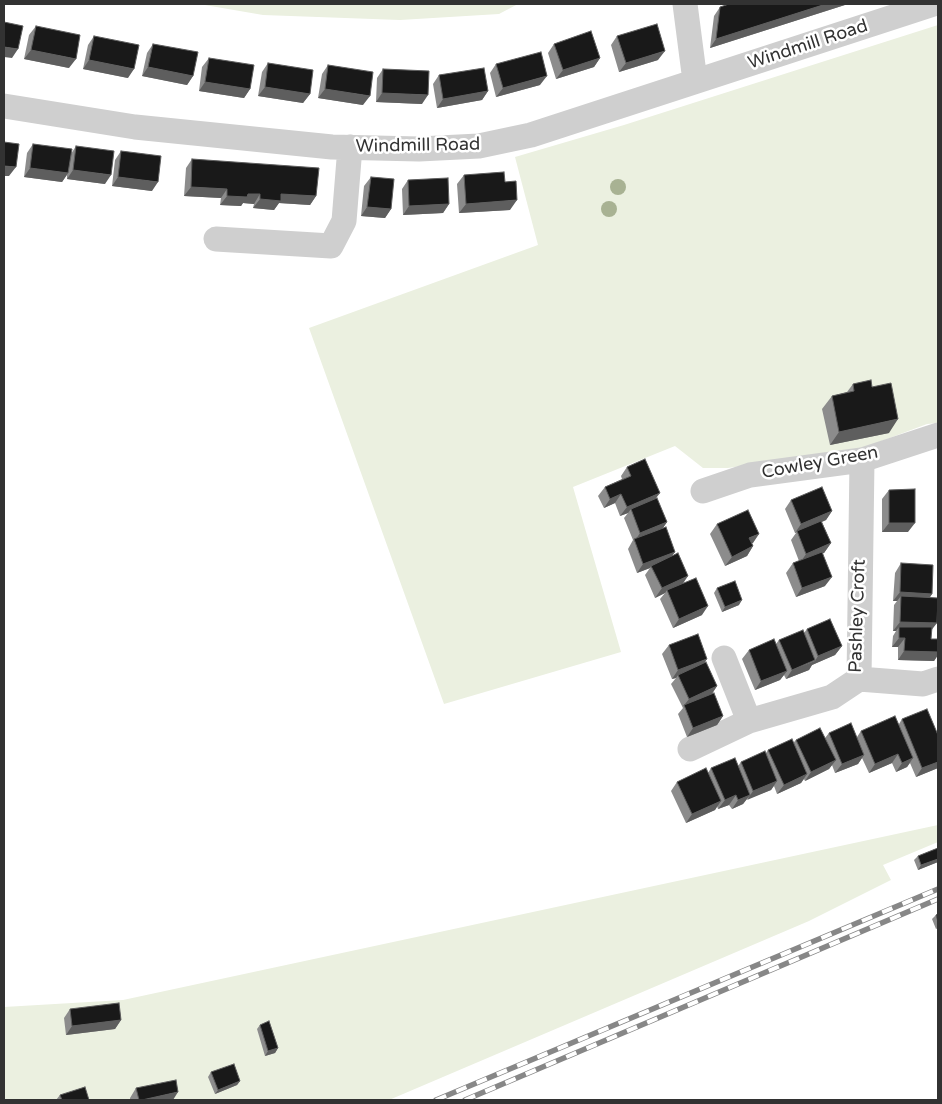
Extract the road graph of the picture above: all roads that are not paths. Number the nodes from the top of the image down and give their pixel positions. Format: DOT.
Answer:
graph roads {
  1 [pos="685,4"];
  2 [pos="933,4"];
  3 [pos="878,13"];
  4 [pos="695,81"];
  5 [pos="4,106"];
  6 [pos="350,147"];
  7 [pos="216,239"];
  8 [pos="938,435"];
  9 [pos="862,460"];
  10 [pos="703,491"];
  11 [pos="724,658"];
  12 [pos="859,679"];
  13 [pos="938,679"];
  14 [pos="749,720"];
  15 [pos="690,749"];
  1 -- 4 [label="street"];
  2 -- 3 [label="street, Windmill Road"];
  3 -- 4 [label="street, Windmill Road"];
  4 -- 6 [label="street, Windmill Road"];
  5 -- 6 [label="street, Windmill Road"];
  6 -- 7 [label="street"];
  8 -- 9 [label="street, Cowley Green"];
  9 -- 10 [label="street, Cowley Green"];
  9 -- 12 [label="street, Pashley Croft"];
  11 -- 14 [label="street"];
  12 -- 13 [label="street"];
  12 -- 14 [label="street, Pashley Croft"];
  14 -- 15 [label="street, Pashley Croft"];
}
